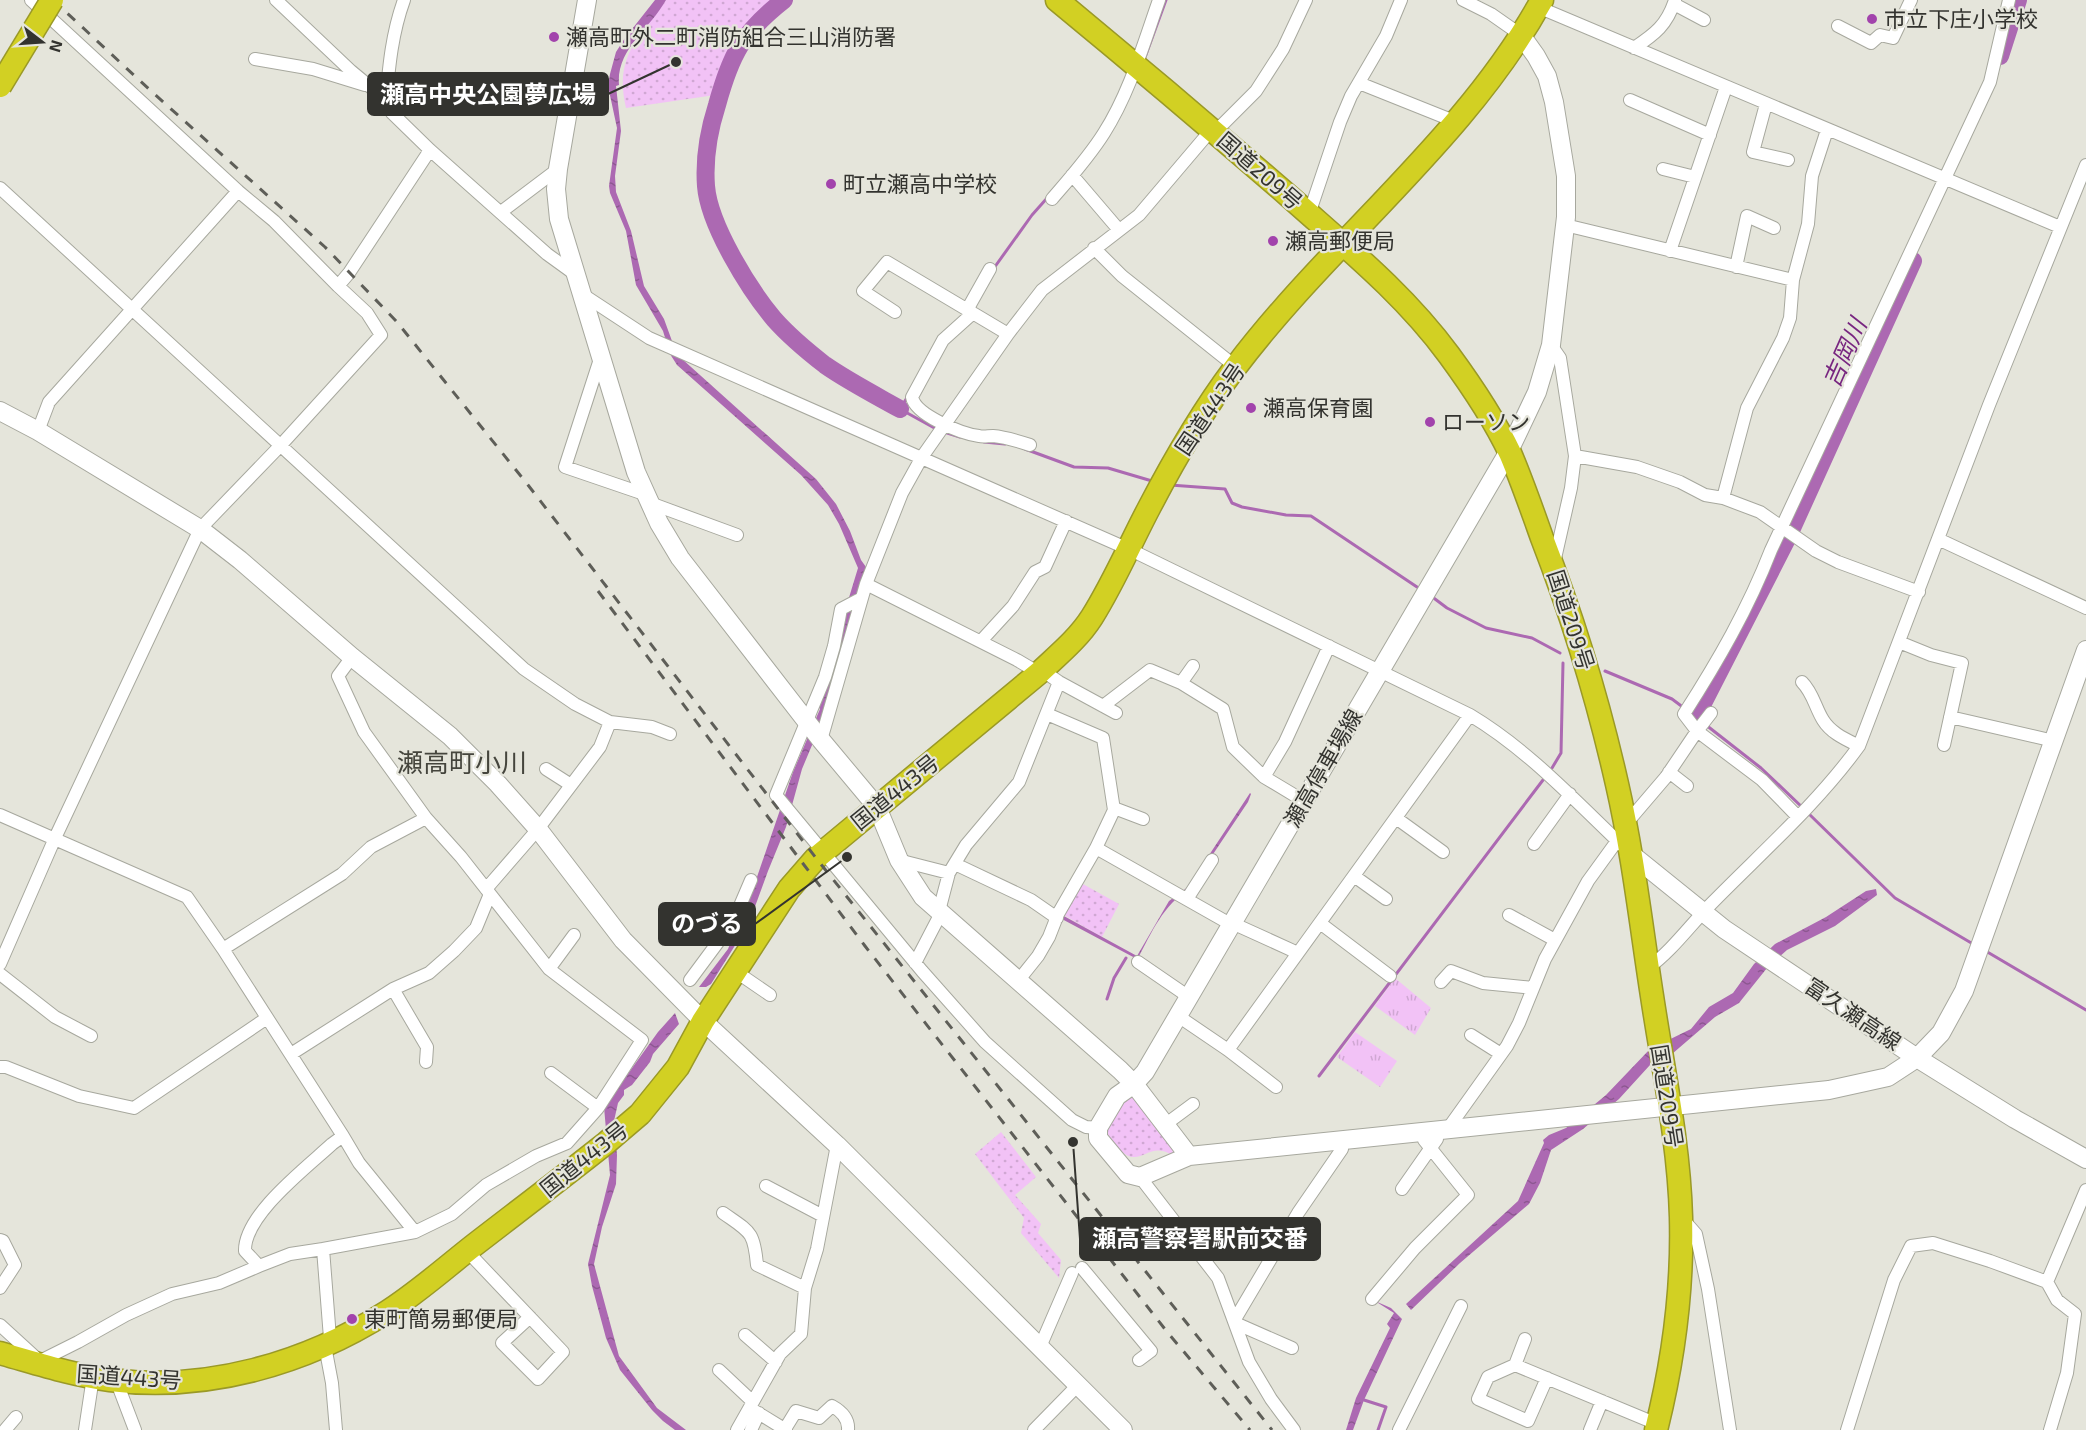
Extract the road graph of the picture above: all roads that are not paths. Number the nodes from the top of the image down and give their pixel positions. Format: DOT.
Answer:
graph roads {
  1 [pos="31,0"];
  2 [pos="52,0"];
  3 [pos="276,0"];
  4 [pos="404,0"];
  5 [pos="587,0"];
  6 [pos="1057,0"];
  7 [pos="1159,0"];
  8 [pos="1306,0"];
  9 [pos="1401,0"];
  10 [pos="1462,0"];
  11 [pos="1911,0"];
  12 [pos="2009,0"];
  13 [pos="1675,2"];
  14 [pos="1540,3"];
  15 [pos="1704,20"];
  16 [pos="1838,26"];
  17 [pos="1521,35"];
  18 [pos="1634,48"];
  19 [pos="255,59"];
  20 [pos="1136,66"];
  21 [pos="1359,83"];
  22 [pos="0,86"];
  23 [pos="369,86"];
  24 [pos="1726,87"];
  25 [pos="386,100"];
  26 [pos="1630,100"];
  27 [pos="1766,104"];
  28 [pos="1454,122"];
  29 [pos="1214,130"];
  30 [pos="1827,130"];
  31 [pos="1710,135"];
  32 [pos="430,150"];
  33 [pos="1788,160"];
  34 [pos="2086,165"];
  35 [pos="558,169"];
  36 [pos="1663,170"];
  37 [pos="1072,175"];
  38 [pos="1695,177"];
  39 [pos="1944,179"];
  40 [pos="0,188"];
  41 [pos="238,191"];
  42 [pos="1052,199"];
  43 [pos="501,212"];
  44 [pos="1309,214"];
  45 [pos="1565,225"];
  46 [pos="2060,227"];
  47 [pos="1774,228"];
  48 [pos="1119,230"];
  49 [pos="1344,244"];
  50 [pos="1094,248"];
  51 [pos="1670,251"];
  52 [pos="1737,267"];
  53 [pos="990,269"];
  54 [pos="576,275"];
  55 [pos="1793,280"];
  56 [pos="338,286"];
  57 [pos="582,294"];
  58 [pos="133,311"];
  59 [pos="896,312"];
  60 [pos="970,312"];
  61 [pos="1008,334"];
  62 [pos="1551,345"];
  63 [pos="601,356"];
  64 [pos="1236,367"];
  65 [pos="0,411"];
  66 [pos="945,425"];
  67 [pos="38,431"];
  68 [pos="1029,445"];
  69 [pos="280,446"];
  70 [pos="1509,451"];
  71 [pos="1575,456"];
  72 [pos="922,458"];
  73 [pos="1723,498"];
  74 [pos="648,499"];
  75 [pos="1066,521"];
  76 [pos="1783,528"];
  77 [pos="200,529"];
  78 [pos="737,535"];
  79 [pos="1938,539"];
  80 [pos="1128,549"];
  81 [pos="1553,567"];
  82 [pos="866,584"];
  83 [pos="1919,592"];
  84 [pos="862,598"];
  85 [pos="2086,608"];
  86 [pos="981,641"];
  87 [pos="1899,642"];
  88 [pos="1329,646"];
  89 [pos="2086,650"];
  90 [pos="352,657"];
  91 [pos="1193,666"];
  92 [pos="1380,670"];
  93 [pos="1046,675"];
  94 [pos="1802,682"];
  95 [pos="1180,683"];
  96 [pos="1103,706"];
  97 [pos="1116,713"];
  98 [pos="1711,713"];
  99 [pos="1047,714"];
  100 [pos="1470,715"];
  101 [pos="1950,717"];
  102 [pos="610,722"];
  103 [pos="807,722"];
  104 [pos="1696,731"];
  105 [pos="670,734"];
  106 [pos="821,740"];
  107 [pos="2054,741"];
  108 [pos="1944,745"];
  109 [pos="1858,746"];
  110 [pos="546,769"];
  111 [pos="1669,772"];
  112 [pos="1264,777"];
  113 [pos="571,785"];
  114 [pos="1687,786"];
  115 [pos="1570,794"];
  116 [pos="1304,801"];
  117 [pos="878,807"];
  118 [pos="1114,808"];
  119 [pos="0,815"];
  120 [pos="1798,817"];
  121 [pos="426,818"];
  122 [pos="1396,818"];
  123 [pos="1143,819"];
  124 [pos="538,830"];
  125 [pos="55,838"];
  126 [pos="1624,840"];
  127 [pos="1534,844"];
  128 [pos="1096,848"];
  129 [pos="823,851"];
  130 [pos="1443,852"];
  131 [pos="898,860"];
  132 [pos="1212,860"];
  133 [pos="952,868"];
  134 [pos="1354,876"];
  135 [pos="751,880"];
  136 [pos="488,891"];
  137 [pos="1187,899"];
  138 [pos="1386,899"];
  139 [pos="940,912"];
  140 [pos="1703,912"];
  141 [pos="1509,915"];
  142 [pos="1057,918"];
  143 [pos="733,922"];
  144 [pos="1320,923"];
  145 [pos="1232,924"];
  146 [pos="574,935"];
  147 [pos="756,938"];
  148 [pos="1555,940"];
  149 [pos="223,949"];
  150 [pos="1298,953"];
  151 [pos="1,957"];
  152 [pos="1138,962"];
  153 [pos="915,963"];
  154 [pos="1648,968"];
  155 [pos="549,969"];
  156 [pos="735,971"];
  157 [pos="0,974"];
  158 [pos="1390,976"];
  159 [pos="690,980"];
  160 [pos="1018,981"];
  161 [pos="1441,982"];
  162 [pos="1533,988"];
  163 [pos="393,989"];
  164 [pos="770,995"];
  165 [pos="1189,997"];
  166 [pos="1178,1016"];
  167 [pos="267,1018"];
  168 [pos="703,1021"];
  169 [pos="1471,1035"];
  170 [pos="92,1036"];
  171 [pos="1228,1050"];
  172 [pos="291,1054"];
  173 [pos="1501,1054"];
  174 [pos="1917,1058"];
  175 [pos="426,1062"];
  176 [pos="0,1067"];
  177 [pos="551,1073"];
  178 [pos="1134,1084"];
  179 [pos="1276,1087"];
  180 [pos="1193,1104"];
  181 [pos="1669,1105"];
  182 [pos="598,1108"];
  183 [pos="1166,1124"];
  184 [pos="1098,1128"];
  185 [pos="342,1136"];
  186 [pos="1435,1139"];
  187 [pos="837,1145"];
  188 [pos="1342,1149"];
  189 [pos="1190,1156"];
  190 [pos="2086,1159"];
  191 [pos="1140,1177"];
  192 [pos="766,1186"];
  193 [pos="1402,1189"];
  194 [pos="2086,1190"];
  195 [pos="723,1213"];
  196 [pos="823,1216"];
  197 [pos="1681,1217"];
  198 [pos="415,1232"];
  199 [pos="0,1240"];
  200 [pos="323,1249"];
  201 [pos="467,1251"];
  202 [pos="259,1266"];
  203 [pos="2047,1282"];
  204 [pos="0,1288"];
  205 [pos="805,1288"];
  206 [pos="1372,1299"];
  207 [pos="1461,1306"];
  208 [pos="530,1317"];
  209 [pos="1234,1322"];
  210 [pos="0,1324"];
  211 [pos="746,1335"];
  212 [pos="1525,1339"];
  213 [pos="325,1346"];
  214 [pos="1040,1347"];
  215 [pos="1292,1348"];
  216 [pos="0,1353"];
  217 [pos="1139,1360"];
  218 [pos="776,1362"];
  219 [pos="36,1363"];
  220 [pos="1515,1365"];
  221 [pos="719,1370"];
  222 [pos="93,1377"];
  223 [pos="1547,1378"];
  224 [pos="116,1380"];
  225 [pos="1078,1385"];
  226 [pos="1602,1401"];
  227 [pos="754,1408"];
  228 [pos="16,1417"];
  229 [pos="1657,1427"];
  230 [pos="786,1429"];
  231 [pos="5,1430"];
  232 [pos="85,1430"];
  233 [pos="135,1430"];
  234 [pos="336,1430"];
  235 [pos="737,1430"];
  236 [pos="751,1430"];
  237 [pos="848,1430"];
  238 [pos="1034,1430"];
  239 [pos="1123,1430"];
  240 [pos="1294,1430"];
  241 [pos="1399,1430"];
  242 [pos="1590,1430"];
  243 [pos="1730,1430"];
  244 [pos="1847,1430"];
  245 [pos="2050,1430"];
  1 -- 41 [label="street"];
  2 -- 22 [label="highway, bridge"];
  3 -- 23 [label="street"];
  4 -- 25 [label="street"];
  5 -- 35 [label="street"];
  6 -- 20 [label="highway, 国道209号"];
  7 -- 20 [label="street"];
  8 -- 29 [label="street"];
  9 -- 21 [label="street"];
  10 -- 17 [label="street"];
  11 -- 16 [label="street"];
  12 -- 39 [label="street"];
  13 -- 15 [label="street"];
  13 -- 18 [label="street"];
  14 -- 17 [label="highway, 国道443号"];
  14 -- 18 [label="street"];
  17 -- 28 [label="highway, 国道443号"];
  17 -- 45 [label="street, 瀬高停車場線"];
  18 -- 24 [label="street"];
  19 -- 23 [label="street"];
  20 -- 29 [label="highway, 国道209号"];
  20 -- 37 [label="street"];
  21 -- 28 [label="street"];
  21 -- 44 [label="street"];
  23 -- 25 [label="street"];
  24 -- 27 [label="street"];
  24 -- 31 [label="street"];
  25 -- 32 [label="street"];
  26 -- 31 [label="street"];
  27 -- 30 [label="street"];
  27 -- 33 [label="street"];
  28 -- 49 [label="highway, 国道443号"];
  29 -- 44 [label="highway, 国道209号"];
  29 -- 48 [label="street"];
  30 -- 39 [label="street"];
  30 -- 55 [label="street"];
  31 -- 38 [label="street"];
  32 -- 43 [label="street"];
  32 -- 56 [label="street"];
  34 -- 46 [label="street"];
  35 -- 43 [label="street"];
  35 -- 54 [label="street"];
  36 -- 38 [label="street"];
  37 -- 42 [label="street"];
  37 -- 48 [label="street"];
  38 -- 51 [label="street"];
  39 -- 46 [label="street"];
  39 -- 76 [label="street"];
  40 -- 58 [label="street"];
  41 -- 56 [label="street"];
  41 -- 58 [label="street"];
  43 -- 54 [label="street"];
  44 -- 49 [label="highway, 国道209号"];
  45 -- 51 [label="street"];
  45 -- 62 [label="street, 瀬高停車場線"];
  46 -- 79 [label="street"];
  47 -- 52 [label="street"];
  48 -- 50 [label="street"];
  49 -- 64 [label="highway, 国道443号"];
  49 -- 70 [label="highway, 国道209号"];
  50 -- 61 [label="street"];
  50 -- 64 [label="street"];
  51 -- 52 [label="street"];
  52 -- 55 [label="street"];
  53 -- 60 [label="street"];
  54 -- 57 [label="street"];
  55 -- 73 [label="street"];
  56 -- 69 [label="street"];
  57 -- 63 [label="street"];
  57 -- 72 [label="street"];
  58 -- 67 [label="street"];
  58 -- 69 [label="street"];
  59 -- 60 [label="street"];
  60 -- 61 [label="street"];
  60 -- 66 [label="street"];
  61 -- 66 [label="street"];
  62 -- 70 [label="street, 瀬高停車場線"];
  62 -- 71 [label="street"];
  63 -- 74 [label="street"];
  63 -- 74 [label="street"];
  64 -- 80 [label="highway, 国道443号"];
  65 -- 67 [label="street"];
  66 -- 68 [label="street"];
  66 -- 72 [label="street"];
  67 -- 77 [label="street"];
  69 -- 77 [label="street"];
  69 -- 102 [label="street"];
  70 -- 81 [label="highway, 国道209号"];
  70 -- 92 [label="street, 瀬高停車場線"];
  71 -- 73 [label="street"];
  71 -- 81 [label="street"];
  72 -- 75 [label="street"];
  72 -- 82 [label="street"];
  73 -- 76 [label="street"];
  74 -- 78 [label="street"];
  74 -- 103 [label="street"];
  75 -- 80 [label="street"];
  75 -- 86 [label="street"];
  76 -- 83 [label="street"];
  76 -- 104 [label="street"];
  77 -- 90 [label="street"];
  77 -- 125 [label="street"];
  79 -- 83 [label="street"];
  79 -- 85 [label="street"];
  80 -- 88 [label="street"];
  80 -- 93 [label="highway, 国道443号"];
  81 -- 126 [label="highway, 国道209号"];
  82 -- 84 [label="street"];
  82 -- 86 [label="street"];
  83 -- 87 [label="street"];
  84 -- 103 [label="street"];
  84 -- 106 [label="street"];
  86 -- 93 [label="street"];
  87 -- 101 [label="street"];
  87 -- 109 [label="street"];
  88 -- 92 [label="street"];
  88 -- 112 [label="street"];
  89 -- 107 [label="street"];
  90 -- 121 [label="street"];
  90 -- 124 [label="street"];
  91 -- 95 [label="street"];
  92 -- 100 [label="street"];
  92 -- 116 [label="street, 瀬高停車場線"];
  93 -- 96 [label="street"];
  93 -- 99 [label="street"];
  93 -- 117 [label="highway, 国道443号"];
  94 -- 109 [label="street"];
  95 -- 96 [label="street"];
  95 -- 112 [label="street"];
  96 -- 97 [label="street"];
  98 -- 104 [label="street"];
  99 -- 118 [label="street"];
  99 -- 133 [label="street"];
  100 -- 115 [label="street"];
  100 -- 122 [label="street"];
  101 -- 107 [label="street"];
  101 -- 108 [label="street"];
  102 -- 105 [label="street"];
  102 -- 113 [label="street"];
  103 -- 106 [label="street"];
  103 -- 129 [label="street"];
  104 -- 111 [label="street"];
  104 -- 120 [label="street"];
  106 -- 117 [label="street"];
  107 -- 174 [label="street"];
  109 -- 120 [label="street"];
  110 -- 113 [label="street"];
  111 -- 114 [label="street"];
  111 -- 126 [label="street"];
  112 -- 116 [label="street"];
  113 -- 124 [label="street"];
  115 -- 126 [label="street"];
  115 -- 127 [label="street"];
  116 -- 145 [label="street, 瀬高停車場線"];
  117 -- 129 [label="highway, 国道443号"];
  117 -- 131 [label="street"];
  118 -- 123 [label="street"];
  118 -- 128 [label="street"];
  119 -- 125 [label="street"];
  120 -- 140 [label="street"];
  121 -- 136 [label="street"];
  121 -- 149 [label="street"];
  122 -- 130 [label="street"];
  122 -- 134 [label="street"];
  124 -- 136 [label="street"];
  124 -- 168 [label="street"];
  125 -- 149 [label="street"];
  125 -- 151 [label="street"];
  126 -- 140 [label="street, 富久瀬高線"];
  126 -- 148 [label="street"];
  126 -- 154 [label="highway, 国道209号"];
  128 -- 137 [label="street"];
  128 -- 142 [label="street"];
  129 -- 147 [label="highway, 国道443号"];
  129 -- 153 [label="street"];
  131 -- 133 [label="street"];
  131 -- 139 [label="street"];
  132 -- 137 [label="street"];
  133 -- 139 [label="street"];
  133 -- 142 [label="street"];
  134 -- 138 [label="street"];
  134 -- 144 [label="street"];
  135 -- 143 [label="street"];
  136 -- 155 [label="street"];
  136 -- 163 [label="street"];
  137 -- 145 [label="street"];
  139 -- 153 [label="street"];
  139 -- 160 [label="street"];
  140 -- 154 [label="street"];
  140 -- 174 [label="street, 富久瀬高線"];
  141 -- 148 [label="street"];
  142 -- 160 [label="street"];
  143 -- 147 [label="street"];
  143 -- 159 [label="street"];
  144 -- 150 [label="street"];
  144 -- 158 [label="street"];
  145 -- 150 [label="street"];
  145 -- 165 [label="street, 瀬高停車場線"];
  146 -- 155 [label="street"];
  147 -- 156 [label="highway, 国道443号"];
  148 -- 162 [label="street"];
  149 -- 167 [label="street"];
  150 -- 171 [label="street"];
  152 -- 165 [label="street"];
  153 -- 184 [label="street"];
  154 -- 181 [label="highway, 国道209号"];
  155 -- 182 [label="street"];
  156 -- 164 [label="street"];
  156 -- 168 [label="highway, 国道443号"];
  157 -- 170 [label="street"];
  160 -- 178 [label="street"];
  161 -- 162 [label="street"];
  162 -- 173 [label="street"];
  163 -- 172 [label="street"];
  163 -- 175 [label="street"];
  165 -- 166 [label="street, 瀬高停車場線"];
  166 -- 171 [label="street"];
  166 -- 178 [label="street, 瀬高停車場線"];
  167 -- 172 [label="street"];
  167 -- 176 [label="street"];
  168 -- 187 [label="street"];
  168 -- 201 [label="highway, 国道443号"];
  169 -- 173 [label="street"];
  171 -- 179 [label="street"];
  172 -- 185 [label="street"];
  173 -- 186 [label="street"];
  174 -- 181 [label="street"];
  174 -- 190 [label="street, 富久瀬高線"];
  177 -- 182 [label="street"];
  178 -- 183 [label="street"];
  178 -- 184 [label="street, 瀬高停車場線"];
  180 -- 183 [label="street"];
  181 -- 186 [label="street"];
  181 -- 197 [label="highway, 国道209号"];
  182 -- 198 [label="street"];
  183 -- 189 [label="street"];
  184 -- 191 [label="street"];
  185 -- 198 [label="street"];
  185 -- 202 [label="street"];
  186 -- 189 [label="street"];
  186 -- 193 [label="street"];
  186 -- 206 [label="street"];
  187 -- 196 [label="street"];
  187 -- 214 [label="street"];
  188 -- 209 [label="street"];
  189 -- 191 [label="street"];
  191 -- 209 [label="street"];
  192 -- 196 [label="street"];
  194 -- 203 [label="street"];
  195 -- 205 [label="street"];
  196 -- 205 [label="street"];
  197 -- 229 [label="highway, 国道209号"];
  197 -- 243 [label="street"];
  198 -- 200 [label="street"];
  199 -- 204 [label="street"];
  200 -- 202 [label="street"];
  200 -- 213 [label="street"];
  201 -- 208 [label="street"];
  201 -- 213 [label="highway, 国道443号"];
  202 -- 219 [label="street"];
  203 -- 244 [label="street"];
  203 -- 245 [label="street"];
  205 -- 218 [label="street"];
  207 -- 241 [label="street"];
  208 -- 208 [label="street"];
  209 -- 215 [label="street"];
  209 -- 240 [label="street"];
  210 -- 219 [label="street"];
  211 -- 218 [label="street"];
  212 -- 220 [label="street"];
  213 -- 224 [label="highway, 国道443号"];
  213 -- 234 [label="street"];
  214 -- 217 [label="street"];
  214 -- 225 [label="street"];
  216 -- 219 [label="highway, 国道443号"];
  218 -- 227 [label="street"];
  219 -- 222 [label="highway, 国道443号"];
  220 -- 223 [label="street"];
  220 -- 223 [label="street"];
  221 -- 227 [label="street"];
  222 -- 224 [label="highway, 国道443号"];
  222 -- 232 [label="street"];
  223 -- 226 [label="street"];
  224 -- 233 [label="street"];
  225 -- 238 [label="street"];
  225 -- 239 [label="street"];
  226 -- 229 [label="street"];
  226 -- 242 [label="street"];
  227 -- 230 [label="street"];
  227 -- 235 [label="street"];
  227 -- 236 [label="street"];
  228 -- 231 [label="street"];
  230 -- 237 [label="street"];
}
